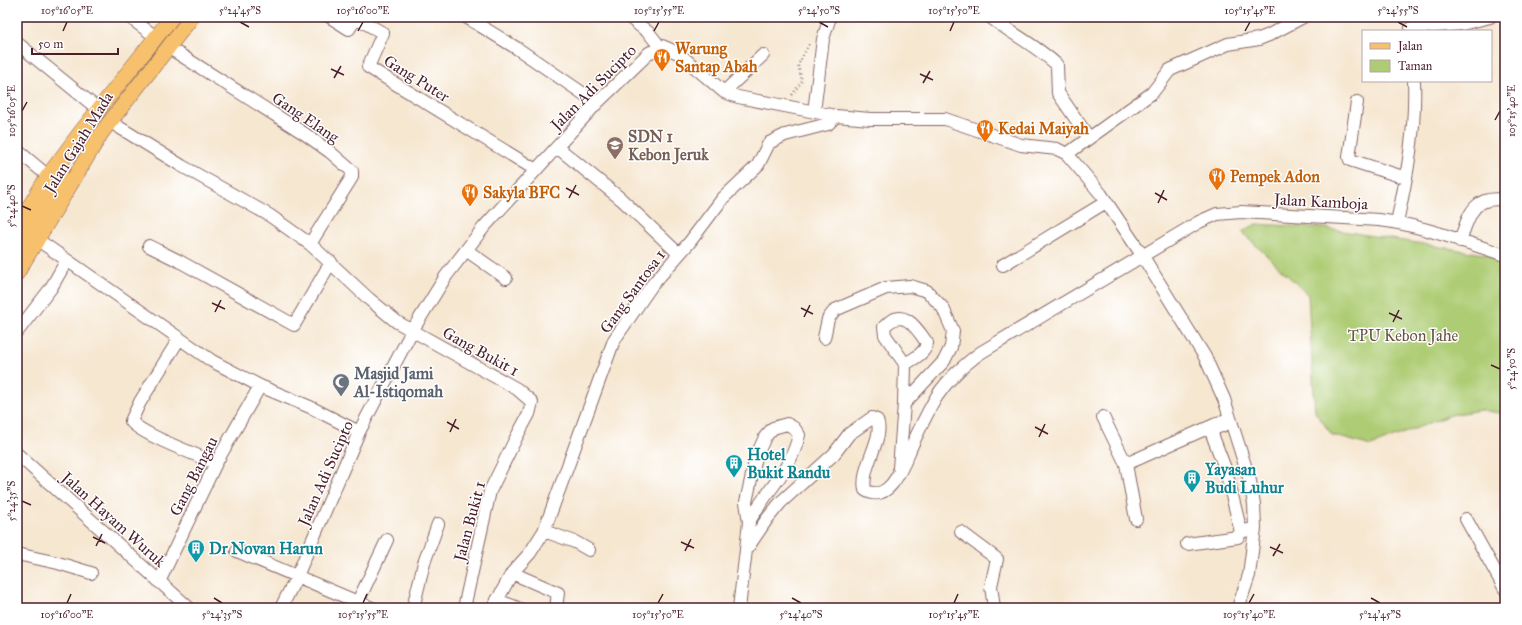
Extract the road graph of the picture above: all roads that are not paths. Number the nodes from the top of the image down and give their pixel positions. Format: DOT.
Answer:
graph roads {
  1 [pos="129,17"];
  2 [pos="172,17"];
  3 [pos="192,17"];
  4 [pos="330,17"];
  5 [pos="466,17"];
  6 [pos="629,17"];
  7 [pos="990,17"];
  8 [pos="1303,17"];
  9 [pos="1490,17"];
  10 [pos="828,21"];
  11 [pos="1411,25"];
  12 [pos="156,37"];
  13 [pos="17,43"];
  14 [pos="168,47"];
  15 [pos="660,47"];
  16 [pos="763,55"];
  17 [pos="1414,82"];
  18 [pos="724,92"];
  19 [pos="1357,102"];
  20 [pos="597,103"];
  21 [pos="98,109"];
  22 [pos="814,112"];
  23 [pos="836,116"];
  24 [pos="109,121"];
  25 [pos="1089,138"];
  26 [pos="557,147"];
  27 [pos="17,150"];
  28 [pos="1068,154"];
  29 [pos="81,168"];
  30 [pos="536,170"];
  31 [pos="1406,178"];
  32 [pos="54,182"];
  33 [pos="1505,200"];
  34 [pos="1106,202"];
  35 [pos="1398,222"];
  36 [pos="17,227"];
  37 [pos="38,240"];
  38 [pos="1460,241"];
  39 [pos="310,244"];
  40 [pos="149,246"];
  41 [pos="17,249"];
  42 [pos="466,250"];
  43 [pos="679,254"];
  44 [pos="1142,255"];
  45 [pos="1505,255"];
  46 [pos="67,260"];
  47 [pos="331,262"];
  48 [pos="1003,265"];
  49 [pos="17,273"];
  50 [pos="506,278"];
  51 [pos="412,331"];
  52 [pos="17,332"];
  53 [pos="824,338"];
  54 [pos="179,339"];
  55 [pos="905,364"];
  56 [pos="260,386"];
  57 [pos="532,402"];
  58 [pos="904,404"];
  59 [pos="1103,418"];
  60 [pos="1231,421"];
  61 [pos="359,432"];
  62 [pos="17,454"];
  63 [pos="216,463"];
  64 [pos="1126,464"];
  65 [pos="899,475"];
  66 [pos="1136,519"];
  67 [pos="1466,519"];
  68 [pos="749,522"];
  69 [pos="438,524"];
  70 [pos="1255,528"];
  71 [pos="544,531"];
  72 [pos="961,532"];
  73 [pos="1241,532"];
  74 [pos="387,540"];
  75 [pos="1187,544"];
  76 [pos="589,550"];
  77 [pos="746,550"];
  78 [pos="236,551"];
  79 [pos="17,554"];
  80 [pos="512,573"];
  81 [pos="91,574"];
  82 [pos="297,576"];
  83 [pos="159,582"];
  84 [pos="1505,589"];
  85 [pos="495,604"];
  86 [pos="357,605"];
  87 [pos="189,608"];
  88 [pos="281,608"];
  89 [pos="372,608"];
  90 [pos="413,608"];
  91 [pos="464,608"];
  92 [pos="518,608"];
  93 [pos="556,608"];
  94 [pos="739,608"];
  95 [pos="994,608"];
  96 [pos="1238,608"];
  1 -- 12 [label="street"];
  2 -- 12 [label="main road, Jalan Gajah Mada"];
  3 -- 14 [label="main road, Jalan Gajah Mada"];
  4 -- 30 [label="street, Gang Puter"];
  5 -- 20 [label="street"];
  6 -- 15 [label="street"];
  7 -- 25 [label="street"];
  8 -- 25 [label="street"];
  9 -- 11 [label="street"];
  10 -- 22 [label="street"];
  12 -- 21 [label="main road, Jalan Gajah Mada"];
  13 -- 21 [label="street"];
  14 -- 24 [label="main road, Jalan Gajah Mada"];
  14 -- 39 [label="street, Gang Elang"];
  15 -- 18 [label="street, Jalan Adi Sucipto"];
  15 -- 20 [label="street, Jalan Adi Sucipto"];
  16 -- 18 [label="street"];
  17 -- 31 [label="street"];
  18 -- 22 [label="street, Jalan Adi Sucipto"];
  19 -- 31 [label="street"];
  20 -- 26 [label="street, Jalan Adi Sucipto"];
  21 -- 32 [label="main road, Jalan Gajah Mada"];
  22 -- 23 [label="street, Jalan Adi Sucipto"];
  23 -- 28 [label="street, Jalan Adi Sucipto"];
  23 -- 43 [label="street, Gang Santosa 1"];
  24 -- 29 [label="main road, Jalan Gajah Mada"];
  24 -- 39 [label="street, Gang Bukit 1"];
  25 -- 28 [label="street"];
  26 -- 30 [label="street, Jalan Adi Sucipto"];
  26 -- 43 [label="street"];
  27 -- 32 [label="street"];
  28 -- 34 [label="street"];
  29 -- 32 [label="main road"];
  29 -- 37 [label="main road, Jalan Gajah Mada"];
  30 -- 42 [label="street, Jalan Adi Sucipto"];
  31 -- 35 [label="street"];
  32 -- 36 [label="main road, Jalan Gajah Mada"];
  32 -- 41 [label="main road"];
  33 -- 38 [label="street"];
  34 -- 44 [label="street"];
  34 -- 48 [label="street"];
  35 -- 38 [label="street, Jalan Kamboja"];
  35 -- 44 [label="street, Jalan Kamboja"];
  37 -- 46 [label="street"];
  37 -- 49 [label="main road, Jalan Gajah Mada"];
  38 -- 45 [label="street, Jalan Kamboja"];
  39 -- 47 [label="street, Gang Bukit 1"];
  40 -- 47 [label="street"];
  42 -- 50 [label="street"];
  42 -- 51 [label="street, Jalan Adi Sucipto"];
  43 -- 71 [label="street, Gang Santosa 1"];
  44 -- 60 [label="street"];
  44 -- 65 [label="street, Jalan Kamboja"];
  46 -- 52 [label="street"];
  46 -- 54 [label="street"];
  47 -- 51 [label="street, Gang Bukit 1"];
  51 -- 57 [label="street, Gang Bukit 1"];
  51 -- 61 [label="street, Jalan Adi Sucipto"];
  53 -- 58 [label="street"];
  54 -- 56 [label="street"];
  54 -- 63 [label="street"];
  55 -- 58 [label="street"];
  56 -- 61 [label="street"];
  56 -- 63 [label="street, Gang Bangau"];
  57 -- 91 [label="street, Jalan Bukit 1"];
  58 -- 65 [label="street"];
  59 -- 64 [label="street"];
  60 -- 64 [label="street"];
  60 -- 70 [label="street"];
  60 -- 73 [label="street"];
  61 -- 82 [label="street, Jalan Adi Sucipto"];
  62 -- 83 [label="street, Jalan Hayam Wuruk"];
  63 -- 83 [label="street, Gang Bangau"];
  64 -- 66 [label="street"];
  65 -- 77 [label="street, Jalan Kamboja"];
  67 -- 84 [label="street"];
  68 -- 68 [label="street"];
  68 -- 77 [label="street"];
  69 -- 90 [label="street"];
  70 -- 73 [label="street"];
  70 -- 96 [label="street"];
  71 -- 76 [label="street"];
  71 -- 80 [label="street, Gang Santosa 1"];
  72 -- 95 [label="street"];
  73 -- 75 [label="street"];
  74 -- 86 [label="street"];
  77 -- 94 [label="street"];
  78 -- 82 [label="street"];
  79 -- 81 [label="street"];
  80 -- 85 [label="street, Gang Santosa 1"];
  80 -- 93 [label="street"];
  82 -- 86 [label="street"];
  82 -- 88 [label="street, Jalan Adi Sucipto"];
  83 -- 87 [label="street, Jalan Hayam Wuruk"];
  85 -- 92 [label="street"];
  86 -- 89 [label="street"];
}
